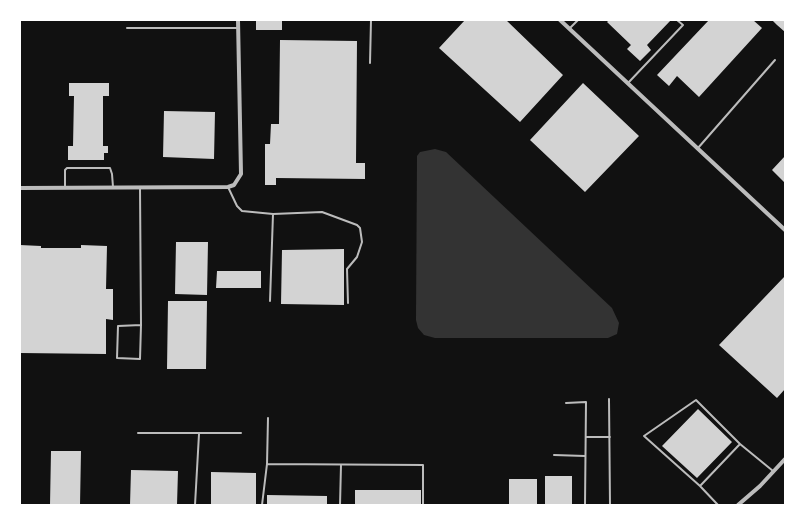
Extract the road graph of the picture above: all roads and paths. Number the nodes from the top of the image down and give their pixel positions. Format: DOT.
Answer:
graph roads {
  1 [pos="238,20"];
  2 [pos="371,20"];
  3 [pos="560,20"];
  4 [pos="578,20"];
  5 [pos="677,20"];
  6 [pos="127,28"];
  7 [pos="238,28"];
  8 [pos="570,28"];
  9 [pos="775,60"];
  10 [pos="370,63"];
  11 [pos="628,83"];
  12 [pos="698,148"];
  13 [pos="20,188"];
  14 [pos="65,188"];
  15 [pos="113,188"];
  16 [pos="140,188"];
  17 [pos="228,188"];
  18 [pos="273,214"];
  19 [pos="785,230"];
  20 [pos="270,301"];
  21 [pos="348,303"];
  22 [pos="141,325"];
  23 [pos="609,399"];
  24 [pos="566,403"];
  25 [pos="268,418"];
  26 [pos="138,433"];
  27 [pos="199,434"];
  28 [pos="241,434"];
  29 [pos="586,436"];
  30 [pos="610,437"];
  31 [pos="740,444"];
  32 [pos="554,455"];
  33 [pos="585,456"];
  34 [pos="785,460"];
  35 [pos="267,464"];
  36 [pos="341,464"];
  37 [pos="774,472"];
  38 [pos="700,486"];
  39 [pos="195,505"];
  40 [pos="262,505"];
  41 [pos="340,505"];
  42 [pos="423,505"];
  43 [pos="585,505"];
  44 [pos="610,505"];
  45 [pos="718,505"];
  46 [pos="738,505"];
  1 -- 7 [label="street"];
  2 -- 10 [label="lane"];
  3 -- 8 [label="street"];
  4 -- 8 [label="lane"];
  5 -- 11 [label="lane"];
  6 -- 7 [label="lane"];
  7 -- 17 [label="street"];
  8 -- 11 [label="street"];
  9 -- 12 [label="lane"];
  11 -- 12 [label="street"];
  12 -- 19 [label="street"];
  13 -- 14 [label="street"];
  14 -- 15 [label="street"];
  14 -- 15 [label="lane"];
  15 -- 16 [label="street"];
  16 -- 17 [label="street"];
  16 -- 22 [label="lane"];
  17 -- 18 [label="lane"];
  18 -- 20 [label="lane"];
  18 -- 21 [label="lane"];
  22 -- 22 [label="lane"];
  23 -- 30 [label="lane"];
  24 -- 29 [label="lane"];
  25 -- 35 [label="lane"];
  26 -- 27 [label="lane"];
  27 -- 28 [label="lane"];
  27 -- 39 [label="lane"];
  29 -- 30 [label="lane"];
  29 -- 33 [label="lane"];
  30 -- 44 [label="lane"];
  31 -- 37 [label="lane"];
  31 -- 38 [label="lane"];
  31 -- 38 [label="lane"];
  32 -- 33 [label="lane"];
  33 -- 43 [label="lane"];
  34 -- 37 [label="street"];
  35 -- 36 [label="lane"];
  35 -- 40 [label="lane"];
  36 -- 41 [label="lane"];
  36 -- 42 [label="lane"];
  37 -- 46 [label="street"];
  38 -- 45 [label="lane"];
}
